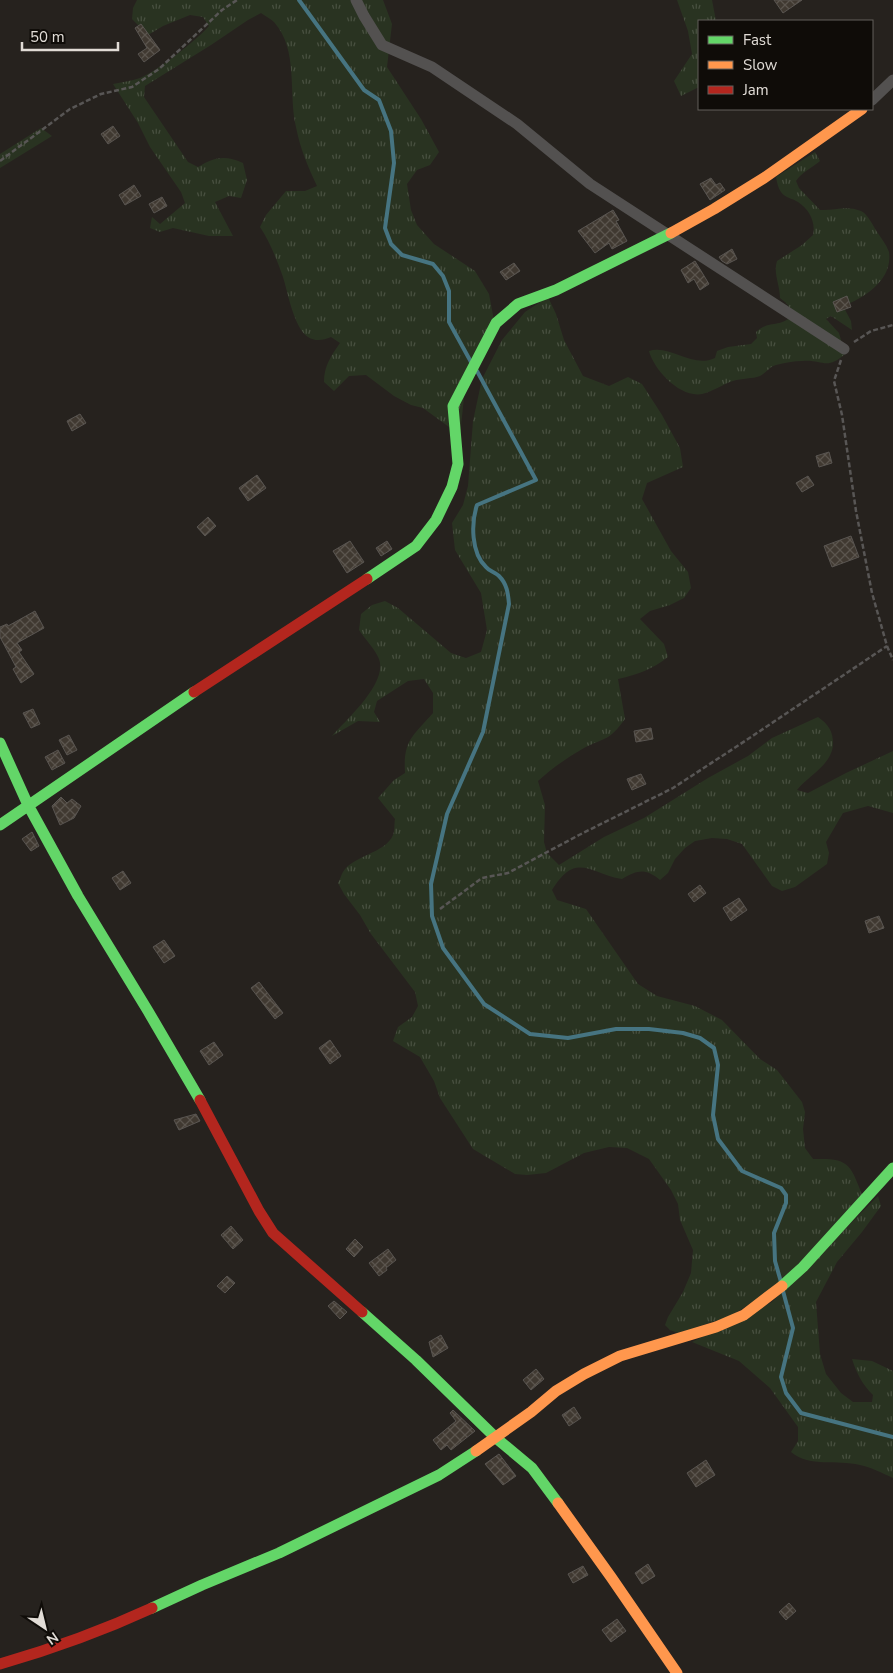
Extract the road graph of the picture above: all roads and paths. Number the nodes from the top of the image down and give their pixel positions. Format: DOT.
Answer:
graph roads {
  1 [pos="237,0"];
  2 [pos="356,0"];
  3 [pos="893,80"];
  4 [pos="873,99"];
  5 [pos="861,110"];
  6 [pos="0,161"];
  7 [pos="668,234"];
  8 [pos="893,325"];
  9 [pos="844,349"];
  10 [pos="887,646"];
  11 [pos="893,660"];
  12 [pos="0,743"];
  13 [pos="28,805"];
  14 [pos="0,825"];
  15 [pos="440,909"];
  16 [pos="893,1168"];
  17 [pos="496,1438"];
  18 [pos="0,1664"];
  19 [pos="677,1673"];
  1 -- 6 [label="path"];
  2 -- 7 [label="street"];
  3 -- 4 [label="street"];
  5 -- 7 [label="street"];
  7 -- 9 [label="street"];
  7 -- 13 [label="street"];
  8 -- 9 [label="path"];
  9 -- 10 [label="path"];
  10 -- 11 [label="path"];
  10 -- 15 [label="path"];
  12 -- 13 [label="street"];
  13 -- 14 [label="street"];
  13 -- 17 [label="street"];
  16 -- 17 [label="street"];
  17 -- 18 [label="street"];
  17 -- 19 [label="street"];
}
